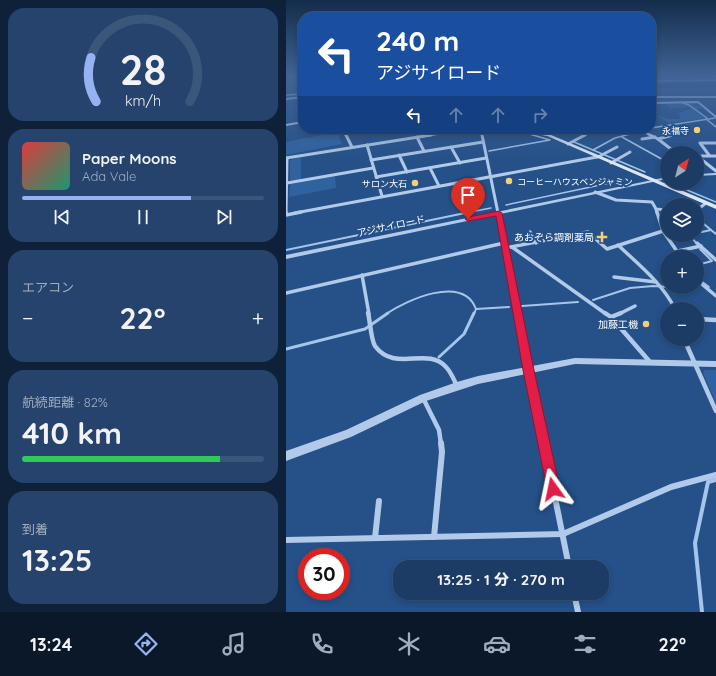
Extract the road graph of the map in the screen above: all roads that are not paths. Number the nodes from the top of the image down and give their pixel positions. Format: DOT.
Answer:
graph roads {
  1 [pos="701,105"];
  2 [pos="716,117"];
  3 [pos="298,123"];
  4 [pos="286,125"];
  5 [pos="346,134"];
  6 [pos="436,134"];
  7 [pos="482,134"];
  8 [pos="543,134"];
  9 [pos="587,134"];
  10 [pos="648,134"];
  11 [pos="676,134"];
  12 [pos="547,135"];
  13 [pos="417,137"];
  14 [pos="656,138"];
  15 [pos="642,139"];
  16 [pos="483,142"];
  17 [pos="716,143"];
  18 [pos="568,144"];
  19 [pos="367,145"];
  20 [pos="667,146"];
  21 [pos="352,147"];
  22 [pos="451,147"];
  23 [pos="617,147"];
  24 [pos="424,151"];
  25 [pos="630,152"];
  26 [pos="399,155"];
  27 [pos="704,155"];
  28 [pos="709,155"];
  29 [pos="716,156"];
  30 [pos="597,157"];
  31 [pos="286,158"];
  32 [pos="486,158"];
  33 [pos="371,160"];
  34 [pos="704,162"];
  35 [pos="460,163"];
  36 [pos="611,163"];
  37 [pos="373,168"];
  38 [pos="430,168"];
  39 [pos="407,172"];
  40 [pos="716,172"];
  41 [pos="704,174"];
  42 [pos="490,176"];
  43 [pos="376,177"];
  44 [pos="660,179"];
  45 [pos="651,180"];
  46 [pos="287,184"];
  47 [pos="439,186"];
  48 [pos="595,192"];
  49 [pos="382,196"];
  50 [pos="706,203"];
  51 [pos="716,207"];
  52 [pos="656,209"];
  53 [pos="660,209"];
  54 [pos="499,213"];
  55 [pos="286,214"];
  56 [pos="660,223"];
  57 [pos="660,231"];
  58 [pos="530,232"];
  59 [pos="671,242"];
  60 [pos="504,243"];
  61 [pos="536,243"];
  62 [pos="697,243"];
  63 [pos="618,246"];
  64 [pos="701,246"];
  65 [pos="505,248"];
  66 [pos="512,248"];
  67 [pos="677,250"];
  68 [pos="683,250"];
  69 [pos="286,257"];
  70 [pos="716,260"];
  71 [pos="362,275"];
  72 [pos="614,277"];
  73 [pos="657,282"];
  74 [pos="704,285"];
  75 [pos="286,293"];
  76 [pos="715,294"];
  77 [pos="670,302"];
  78 [pos="635,306"];
  79 [pos="611,317"];
  80 [pos="704,319"];
  81 [pos="716,320"];
  82 [pos="687,346"];
  83 [pos="650,362"];
  84 [pos="695,364"];
  85 [pos="716,364"];
  86 [pos="528,370"];
  87 [pos="457,386"];
  88 [pos="423,398"];
  89 [pos="716,411"];
  90 [pos="286,456"];
  91 [pos="716,475"];
  92 [pos="379,502"];
  93 [pos="563,534"];
  94 [pos="434,537"];
  95 [pos="375,538"];
  96 [pos="286,540"];
  97 [pos="568,560"];
  98 [pos="575,600"];
  99 [pos="578,612"];
  1 -- 2 [label="street"];
  3 -- 4 [label="street"];
  5 -- 21 [label="street"];
  6 -- 13 [label="street"];
  7 -- 16 [label="street"];
  8 -- 12 [label="street"];
  9 -- 18 [label="street"];
  10 -- 14 [label="street"];
  11 -- 14 [label="street"];
  12 -- 18 [label="main road"];
  13 -- 19 [label="street"];
  13 -- 24 [label="street"];
  14 -- 15 [label="street"];
  14 -- 20 [label="street"];
  16 -- 22 [label="street"];
  16 -- 32 [label="street"];
  17 -- 28 [label="street"];
  18 -- 30 [label="main road"];
  19 -- 21 [label="street"];
  19 -- 33 [label="street"];
  21 -- 31 [label="street"];
  22 -- 24 [label="street"];
  22 -- 35 [label="street"];
  23 -- 30 [label="street"];
  24 -- 26 [label="street"];
  25 -- 36 [label="street"];
  26 -- 33 [label="street"];
  26 -- 39 [label="street"];
  27 -- 28 [label="street"];
  28 -- 29 [label="street"];
  30 -- 36 [label="main road"];
  30 -- 42 [label="street"];
  31 -- 46 [label="street"];
  32 -- 35 [label="street"];
  32 -- 42 [label="street"];
  33 -- 37 [label="street"];
  34 -- 40 [label="street"];
  35 -- 38 [label="street"];
  36 -- 45 [label="main road"];
  37 -- 43 [label="street"];
  37 -- 46 [label="street"];
  38 -- 39 [label="street"];
  38 -- 47 [label="street"];
  39 -- 43 [label="street"];
  40 -- 41 [label="street"];
  42 -- 47 [label="street"];
  42 -- 54 [label="street"];
  43 -- 49 [label="street"];
  44 -- 45 [label="street, アジサイロード"];
  45 -- 48 [label="street, アジサイロード"];
  45 -- 50 [label="main road"];
  46 -- 55 [label="street"];
  47 -- 49 [label="street"];
  48 -- 52 [label="street"];
  48 -- 54 [label="street, アジサイロード"];
  49 -- 55 [label="street"];
  50 -- 51 [label="main road"];
  52 -- 53 [label="street"];
  52 -- 56 [label="street"];
  54 -- 60 [label="street"];
  54 -- 69 [label="street, アジサイロード"];
  57 -- 63 [label="street"];
  58 -- 61 [label="street"];
  59 -- 67 [label="street"];
  60 -- 65 [label="street"];
  60 -- 71 [label="street"];
  61 -- 63 [label="street"];
  61 -- 66 [label="street"];
  62 -- 64 [label="street"];
  63 -- 73 [label="street"];
  64 -- 68 [label="street"];
  64 -- 70 [label="street"];
  65 -- 66 [label="street"];
  65 -- 86 [label="street"];
  66 -- 79 [label="street"];
  71 -- 75 [label="street"];
  71 -- 87 [label="street"];
  72 -- 73 [label="street"];
  73 -- 77 [label="street"];
  74 -- 76 [label="street"];
  78 -- 79 [label="street"];
  79 -- 83 [label="street"];
  80 -- 81 [label="street"];
  82 -- 84 [label="street"];
  83 -- 84 [label="street"];
  83 -- 86 [label="street"];
  84 -- 85 [label="street"];
  84 -- 89 [label="street"];
  86 -- 87 [label="street"];
  86 -- 93 [label="street"];
  87 -- 88 [label="street"];
  88 -- 90 [label="street"];
  88 -- 94 [label="street"];
  91 -- 93 [label="street"];
  92 -- 95 [label="street"];
  93 -- 94 [label="street"];
  93 -- 97 [label="street"];
  94 -- 95 [label="street"];
  95 -- 96 [label="street"];
  98 -- 99 [label="street"];
}
